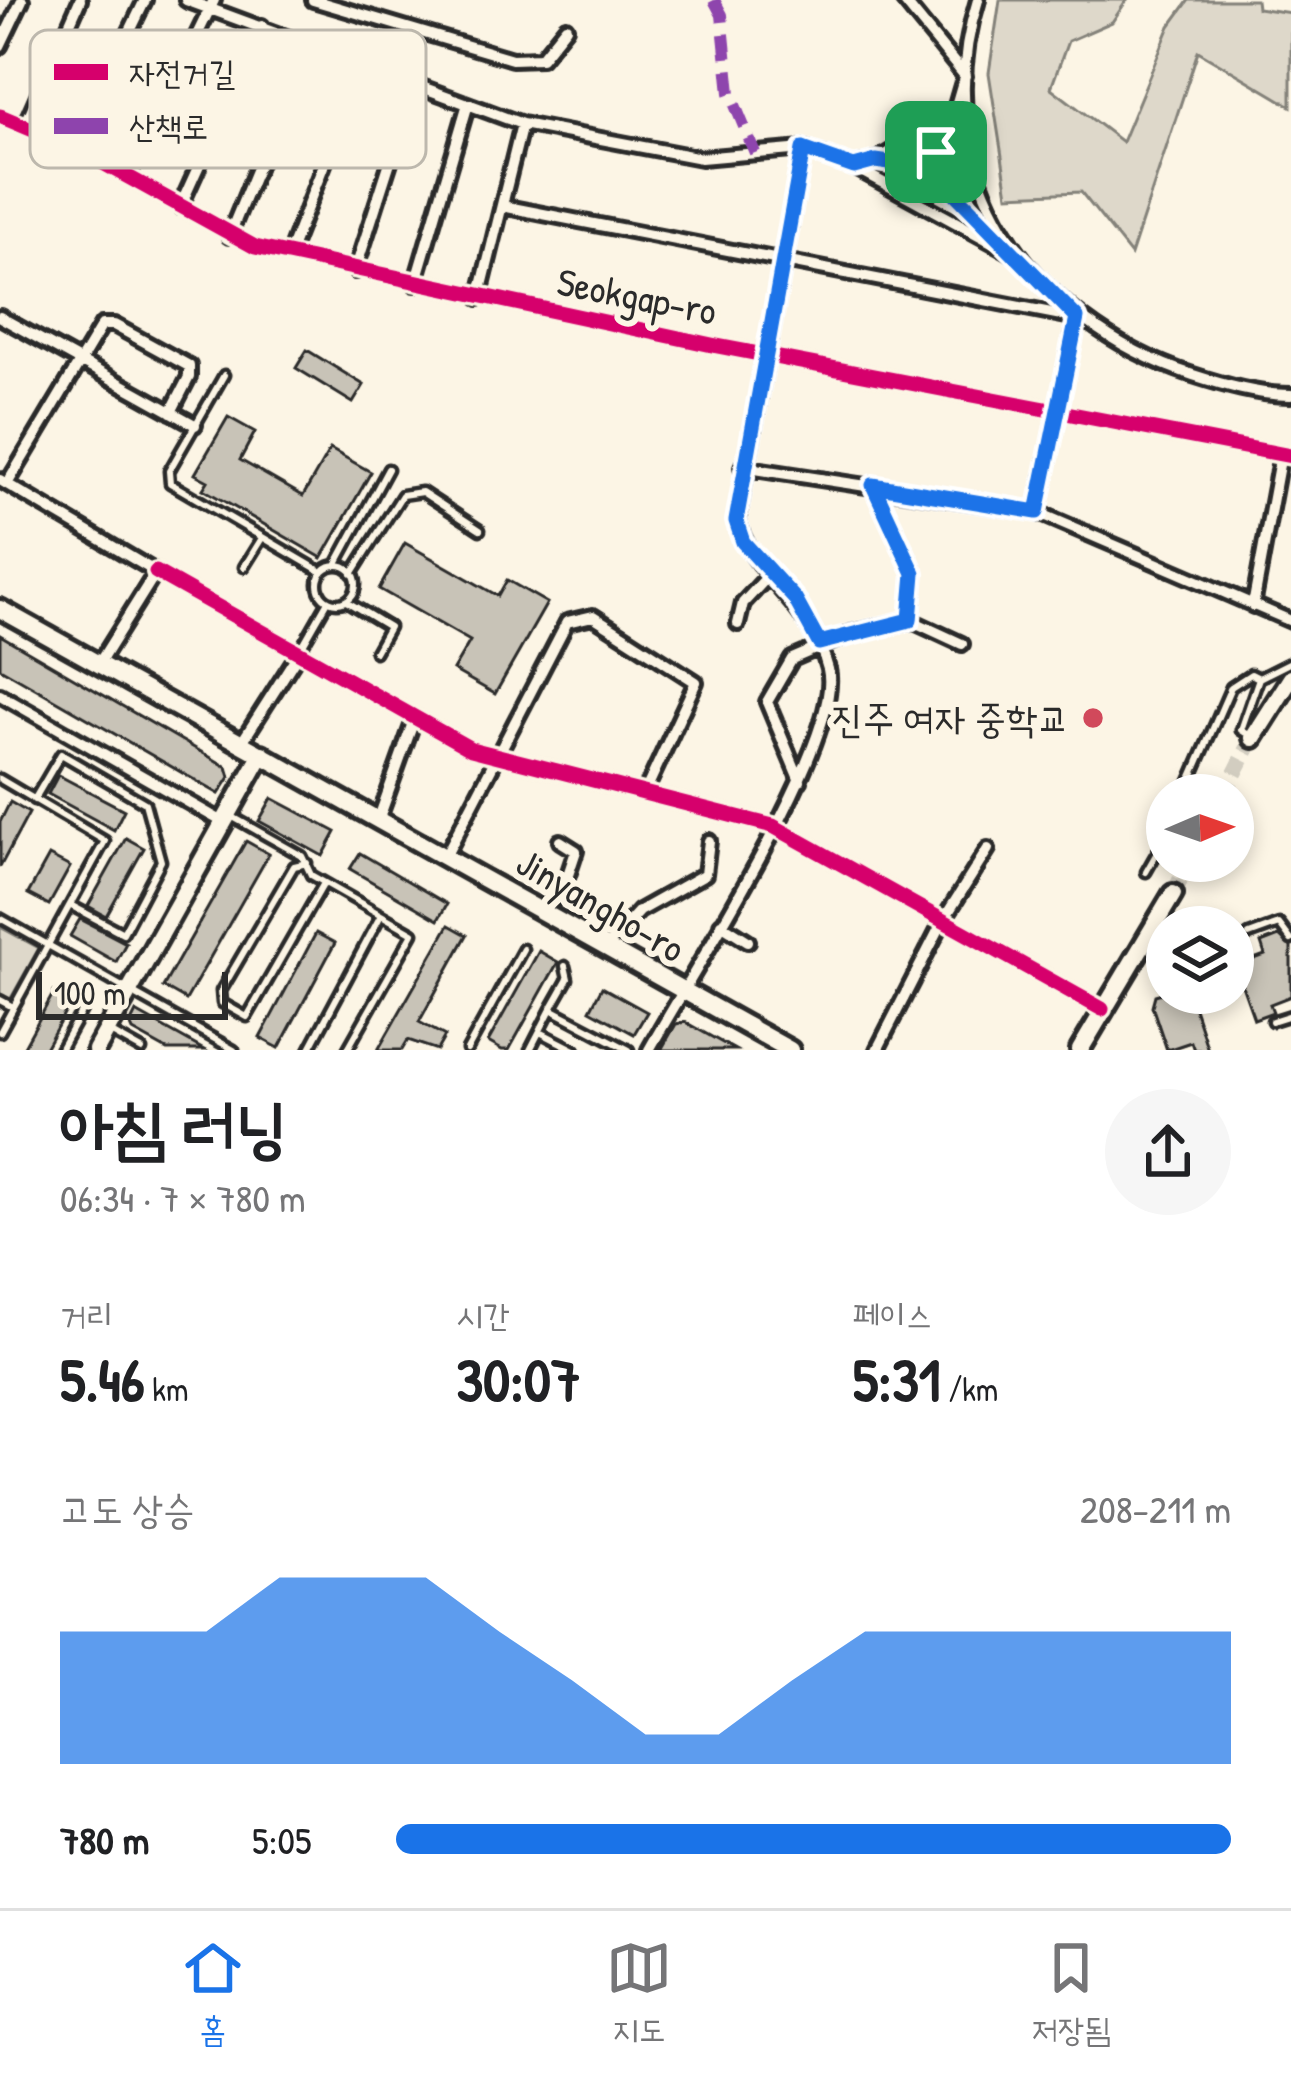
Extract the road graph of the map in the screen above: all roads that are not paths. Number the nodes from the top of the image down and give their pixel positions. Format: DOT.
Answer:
graph roads {
  1 [pos="22,0"];
  2 [pos="80,0"];
  3 [pos="145,0"];
  4 [pos="186,0"];
  5 [pos="313,0"];
  6 [pos="902,0"];
  7 [pos="978,0"];
  8 [pos="212,3"];
  9 [pos="262,26"];
  10 [pos="566,27"];
  11 [pos="67,30"];
  12 [pos="131,30"];
  13 [pos="260,30"];
  14 [pos="272,30"];
  15 [pos="414,30"];
  16 [pos="426,34"];
  17 [pos="0,46"];
  18 [pos="964,76"];
  19 [pos="426,91"];
  20 [pos="467,106"];
  21 [pos="956,111"];
  22 [pos="0,116"];
  23 [pos="30,116"];
  24 [pos="523,124"];
  25 [pos="26,125"];
  26 [pos="30,127"];
  27 [pos="803,149"];
  28 [pos="942,154"];
  29 [pos="876,161"];
  30 [pos="854,167"];
  31 [pos="916,167"];
  32 [pos="112,168"];
  33 [pos="132,168"];
  34 [pos="198,168"];
  35 [pos="257,168"];
  36 [pos="322,168"];
  37 [pos="388,168"];
  38 [pos="128,177"];
  39 [pos="946,184"];
  40 [pos="502,206"];
  41 [pos="180,207"];
  42 [pos="229,236"];
  43 [pos="289,254"];
  44 [pos="1023,259"];
  45 [pos="782,263"];
  46 [pos="355,271"];
  47 [pos="415,284"];
  48 [pos="478,298"];
  49 [pos="0,316"];
  50 [pos="1077,318"];
  51 [pos="765,355"];
  52 [pos="82,362"];
  53 [pos="224,375"];
  54 [pos="1291,395"];
  55 [pos="1056,411"];
  56 [pos="171,412"];
  57 [pos="195,425"];
  58 [pos="1286,455"];
  59 [pos="742,467"];
  60 [pos="388,470"];
  61 [pos="3,482"];
  62 [pos="873,485"];
  63 [pos="1037,512"];
  64 [pos="480,530"];
  65 [pos="262,538"];
  66 [pos="336,565"];
  67 [pos="244,567"];
  68 [pos="156,572"];
  69 [pos="322,572"];
  70 [pos="352,574"];
  71 [pos="770,574"];
  72 [pos="346,601"];
  73 [pos="328,602"];
  74 [pos="1253,606"];
  75 [pos="0,609"];
  76 [pos="910,620"];
  77 [pos="1291,621"];
  78 [pos="738,624"];
  79 [pos="819,643"];
  80 [pos="962,644"];
  81 [pos="375,652"];
  82 [pos="298,654"];
  83 [pos="1291,662"];
  84 [pos="97,666"];
  85 [pos="1259,678"];
  86 [pos="1291,678"];
  87 [pos="0,694"];
  88 [pos="414,720"];
  89 [pos="1253,738"];
  90 [pos="242,742"];
  91 [pos="262,754"];
  92 [pos="500,757"];
  93 [pos="1193,774"];
  94 [pos="0,779"];
  95 [pos="800,781"];
  96 [pos="644,793"];
  97 [pos="34,800"];
  98 [pos="225,818"];
  99 [pos="379,818"];
  100 [pos="773,826"];
  101 [pos="709,841"];
  102 [pos="560,842"];
  103 [pos="988,849"];
  104 [pos="446,855"];
  105 [pos="307,862"];
  106 [pos="324,883"];
  107 [pos="1173,894"];
  108 [pos="70,905"];
  109 [pos="545,911"];
  110 [pos="381,916"];
  111 [pos="0,918"];
  112 [pos="944,919"];
  113 [pos="722,924"];
  114 [pos="1254,932"];
  115 [pos="1291,940"];
  116 [pos="748,941"];
  117 [pos="48,946"];
  118 [pos="607,946"];
  119 [pos="523,949"];
  120 [pos="566,966"];
  121 [pos="682,990"];
  122 [pos="128,992"];
  123 [pos="0,1000"];
  124 [pos="87,1001"];
  125 [pos="13,1007"];
  126 [pos="551,1009"];
  127 [pos="1102,1009"];
  128 [pos="1291,1015"];
  129 [pos="1272,1021"];
  130 [pos="107,1030"];
  131 [pos="0,1032"];
  132 [pos="540,1032"];
  133 [pos="126,1046"];
  134 [pos="60,1050"];
  135 [pos="96,1050"];
  136 [pos="142,1050"];
  137 [pos="234,1050"];
  138 [pos="309,1050"];
  139 [pos="347,1050"];
  140 [pos="467,1050"];
  141 [pos="530,1050"];
  142 [pos="574,1050"];
  143 [pos="629,1050"];
  144 [pos="649,1050"];
  145 [pos="790,1050"];
  146 [pos="878,1050"];
  147 [pos="1079,1050"];
  1 -- 17 [label="street"];
  2 -- 11 [label="street"];
  3 -- 12 [label="street"];
  4 -- 8 [label="street"];
  5 -- 15 [label="street"];
  6 -- 18 [label="street"];
  7 -- 18 [label="street"];
  8 -- 9 [label="street"];
  9 -- 13 [label="street"];
  9 -- 14 [label="street"];
  10 -- 16 [label="street"];
  18 -- 21 [label="street"];
  18 -- 44 [label="street"];
  19 -- 20 [label="street"];
  20 -- 24 [label="street"];
  20 -- 47 [label="street"];
  21 -- 28 [label="street"];
  21 -- 29 [label="street"];
  22 -- 25 [label="street, Seokgap-ro"];
  23 -- 25 [label="street"];
  24 -- 27 [label="street"];
  24 -- 40 [label="street"];
  25 -- 26 [label="street, Seokgap-ro"];
  27 -- 30 [label="street"];
  27 -- 45 [label="street"];
  28 -- 31 [label="street"];
  28 -- 39 [label="street"];
  29 -- 30 [label="street"];
  29 -- 31 [label="street"];
  30 -- 44 [label="street"];
  31 -- 39 [label="street"];
  32 -- 38 [label="street, Seokgap-ro"];
  33 -- 38 [label="street"];
  34 -- 41 [label="street"];
  35 -- 42 [label="street"];
  36 -- 43 [label="street"];
  37 -- 46 [label="street"];
  38 -- 41 [label="street, Seokgap-ro"];
  39 -- 44 [label="street"];
  40 -- 45 [label="street"];
  40 -- 48 [label="street"];
  41 -- 42 [label="street, Seokgap-ro"];
  42 -- 43 [label="street, Seokgap-ro"];
  43 -- 46 [label="street, Seokgap-ro"];
  44 -- 50 [label="street"];
  45 -- 50 [label="street"];
  45 -- 51 [label="street"];
  46 -- 47 [label="street, Seokgap-ro"];
  47 -- 48 [label="street, Seokgap-ro"];
  48 -- 51 [label="street, Seokgap-ro"];
  49 -- 52 [label="street"];
  50 -- 54 [label="street"];
  50 -- 55 [label="street"];
  51 -- 55 [label="street, Seokgap-ro"];
  51 -- 59 [label="street"];
  52 -- 56 [label="street"];
  52 -- 56 [label="street"];
  52 -- 61 [label="street"];
  53 -- 57 [label="lane"];
  55 -- 58 [label="street, Seokgap-ro"];
  55 -- 63 [label="street"];
  56 -- 57 [label="street"];
  57 -- 65 [label="lane"];
  58 -- 74 [label="street"];
  59 -- 62 [label="street"];
  59 -- 71 [label="street"];
  60 -- 66 [label="lane"];
  61 -- 68 [label="street"];
  62 -- 63 [label="street"];
  62 -- 76 [label="street"];
  63 -- 74 [label="street"];
  64 -- 70 [label="lane"];
  65 -- 67 [label="lane"];
  65 -- 69 [label="lane"];
  66 -- 69 [label="lane"];
  66 -- 70 [label="lane"];
  68 -- 82 [label="street"];
  68 -- 84 [label="street"];
  69 -- 73 [label="lane"];
  70 -- 72 [label="lane"];
  71 -- 78 [label="street"];
  71 -- 79 [label="street"];
  72 -- 73 [label="lane"];
  72 -- 81 [label="lane"];
  73 -- 82 [label="lane"];
  74 -- 77 [label="street"];
  75 -- 84 [label="street, Jinyangho-ro"];
  76 -- 79 [label="street"];
  76 -- 80 [label="street"];
  79 -- 95 [label="street"];
  79 -- 95 [label="street"];
  82 -- 88 [label="street"];
  82 -- 90 [label="street"];
  83 -- 85 [label="lane"];
  84 -- 90 [label="street, Jinyangho-ro"];
  85 -- 89 [label="lane"];
  85 -- 93 [label="lane"];
  86 -- 89 [label="street"];
  87 -- 98 [label="street"];
  88 -- 92 [label="street"];
  88 -- 99 [label="street"];
  90 -- 91 [label="street, Jinyangho-ro"];
  91 -- 98 [label="street"];
  91 -- 99 [label="street, Jinyangho-ro"];
  92 -- 96 [label="street"];
  92 -- 96 [label="street"];
  92 -- 104 [label="street"];
  94 -- 97 [label="lane"];
  95 -- 100 [label="street"];
  96 -- 100 [label="street"];
  97 -- 108 [label="lane"];
  97 -- 108 [label="lane"];
  98 -- 105 [label="lane"];
  98 -- 122 [label="street"];
  99 -- 104 [label="street, Jinyangho-ro"];
  100 -- 112 [label="street"];
  100 -- 113 [label="street"];
  101 -- 118 [label="street"];
  102 -- 109 [label="street"];
  103 -- 112 [label="street"];
  104 -- 109 [label="street, Jinyangho-ro"];
  105 -- 106 [label="lane"];
  105 -- 106 [label="lane"];
  106 -- 110 [label="lane"];
  107 -- 127 [label="street"];
  108 -- 117 [label="lane"];
  109 -- 118 [label="street, Jinyangho-ro"];
  110 -- 138 [label="lane"];
  110 -- 139 [label="lane"];
  111 -- 117 [label="lane"];
  112 -- 127 [label="street"];
  112 -- 146 [label="street"];
  113 -- 116 [label="street"];
  113 -- 121 [label="street"];
  114 -- 115 [label="lane"];
  117 -- 122 [label="lane"];
  117 -- 125 [label="lane"];
  118 -- 121 [label="street, Jinyangho-ro"];
  119 -- 140 [label="lane"];
  120 -- 126 [label="lane"];
  121 -- 144 [label="street"];
  121 -- 145 [label="street, Jinyangho-ro"];
  122 -- 130 [label="street"];
  122 -- 137 [label="lane"];
  123 -- 125 [label="lane"];
  124 -- 134 [label="lane"];
  125 -- 131 [label="lane"];
  126 -- 132 [label="lane"];
  126 -- 143 [label="lane"];
  127 -- 147 [label="street"];
  128 -- 129 [label="lane"];
  130 -- 133 [label="lane"];
  130 -- 135 [label="street"];
  132 -- 141 [label="lane"];
  132 -- 142 [label="lane"];
  133 -- 136 [label="lane"];
}
